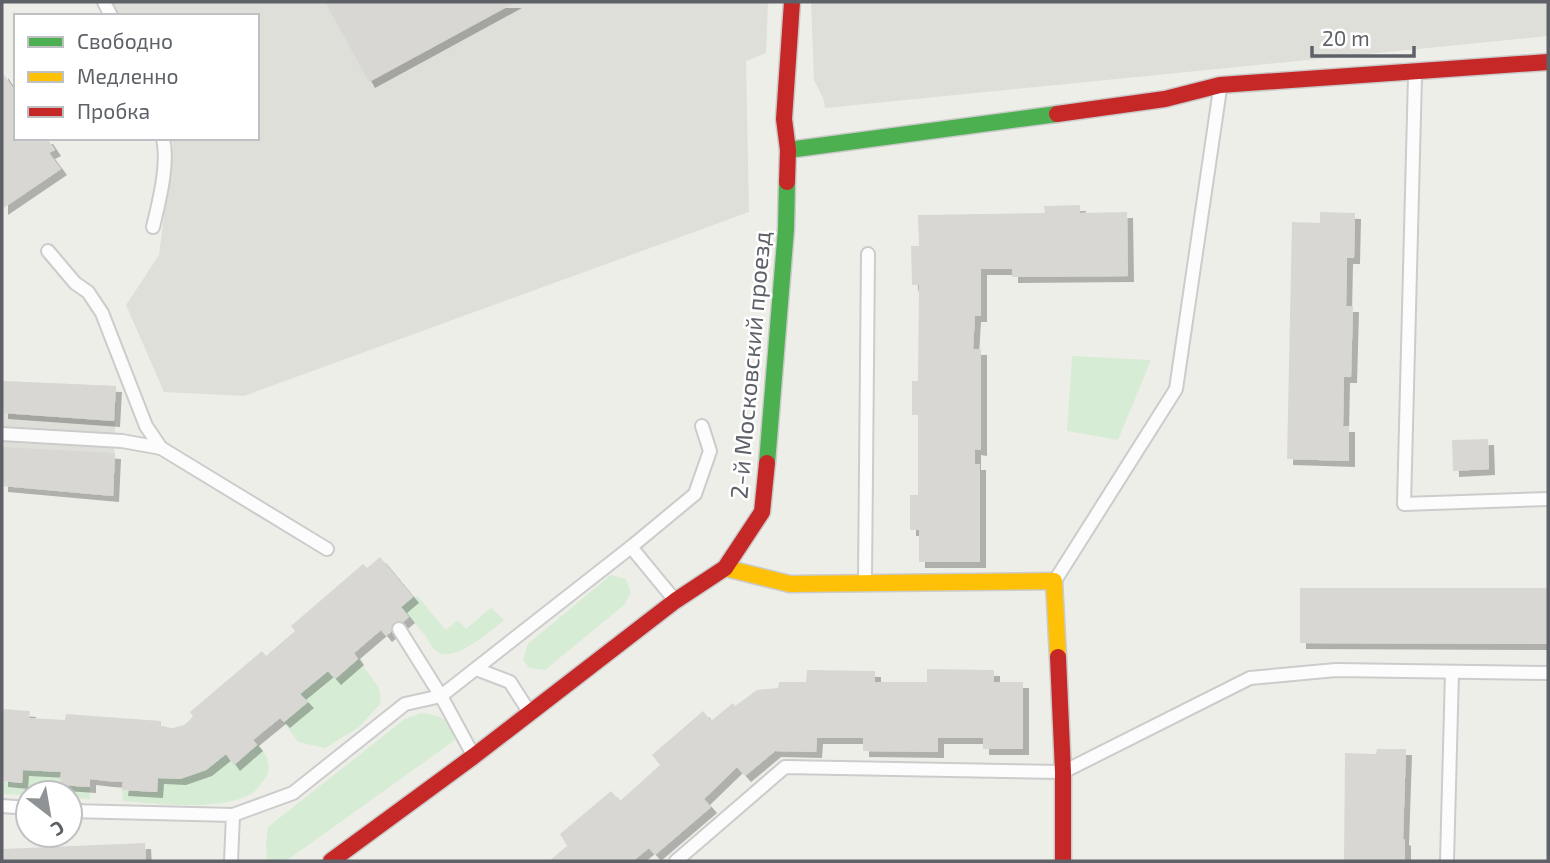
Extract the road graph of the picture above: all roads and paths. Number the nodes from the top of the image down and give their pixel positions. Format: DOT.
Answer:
graph roads {
  1 [pos="792,2"];
  2 [pos="1548,62"];
  3 [pos="1415,72"];
  4 [pos="1220,85"];
  5 [pos="163,140"];
  6 [pos="788,150"];
  7 [pos="153,227"];
  8 [pos="48,251"];
  9 [pos="868,254"];
  10 [pos="702,426"];
  11 [pos="2,434"];
  12 [pos="161,448"];
  13 [pos="1548,499"];
  14 [pos="631,547"];
  15 [pos="327,549"];
  16 [pos="725,568"];
  17 [pos="1054,581"];
  18 [pos="865,584"];
  19 [pos="675,601"];
  20 [pos="398,629"];
  21 [pos="476,669"];
  22 [pos="1452,672"];
  23 [pos="1548,673"];
  24 [pos="441,696"];
  25 [pos="530,713"];
  26 [pos="474,756"];
  27 [pos="1063,772"];
  28 [pos="84,811"];
  29 [pos="233,815"];
  30 [pos="231,861"];
  31 [pos="331,861"];
  32 [pos="676,861"];
  33 [pos="1062,861"];
  34 [pos="1447,861"];
  1 -- 6 [label="street, 2-й Московский проезд"];
  2 -- 3 [label="street"];
  3 -- 4 [label="street"];
  3 -- 13 [label="lane"];
  4 -- 6 [label="street"];
  4 -- 17 [label="lane"];
  5 -- 7 [label="lane"];
  6 -- 16 [label="street, 2-й Московский проезд"];
  8 -- 12 [label="lane"];
  9 -- 18 [label="lane"];
  10 -- 14 [label="lane"];
  11 -- 12 [label="lane"];
  12 -- 15 [label="lane"];
  14 -- 19 [label="lane"];
  14 -- 21 [label="lane"];
  16 -- 18 [label="street"];
  16 -- 19 [label="street, 2-й Московский проезд"];
  17 -- 18 [label="street"];
  17 -- 27 [label="street"];
  19 -- 25 [label="street, 2-й Московский проезд"];
  20 -- 24 [label="lane"];
  21 -- 24 [label="lane"];
  21 -- 25 [label="lane"];
  22 -- 23 [label="lane"];
  22 -- 27 [label="lane"];
  22 -- 34 [label="lane"];
  24 -- 26 [label="lane"];
  24 -- 29 [label="lane"];
  25 -- 26 [label="street, 2-й Московский проезд"];
  26 -- 31 [label="street, 2-й Московский проезд"];
  27 -- 32 [label="lane"];
  27 -- 33 [label="street"];
  28 -- 29 [label="lane"];
  29 -- 30 [label="lane"];
}
